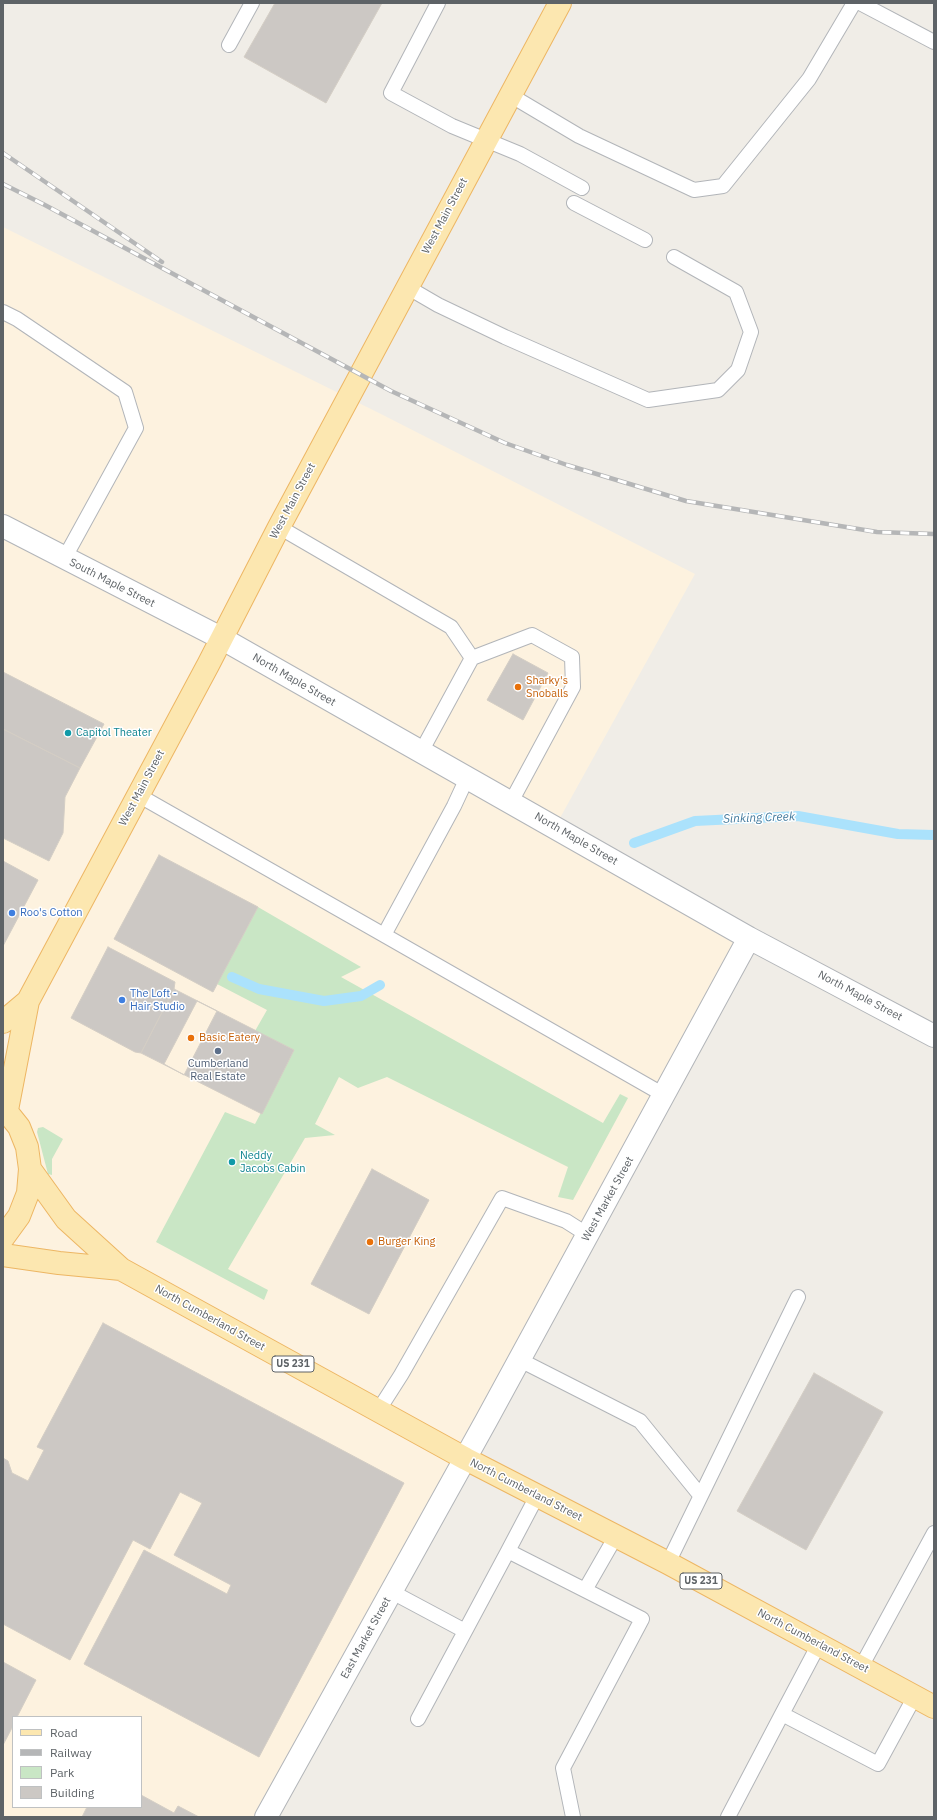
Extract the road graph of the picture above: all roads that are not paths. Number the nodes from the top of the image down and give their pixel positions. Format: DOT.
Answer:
graph roads {
  1 [pos="252,3"];
  2 [pos="438,3"];
  3 [pos="560,3"];
  4 [pos="854,3"];
  5 [pos="860,3"];
  6 [pos="934,42"];
  7 [pos="229,45"];
  8 [pos="510,95"];
  9 [pos="485,140"];
  10 [pos="582,188"];
  11 [pos="574,203"];
  12 [pos="645,240"];
  13 [pos="674,257"];
  14 [pos="407,287"];
  15 [pos="3,312"];
  16 [pos="3,526"];
  17 [pos="279,527"];
  18 [pos="64,559"];
  19 [pos="221,638"];
  20 [pos="472,658"];
  21 [pos="421,752"];
  22 [pos="467,778"];
  23 [pos="138,795"];
  24 [pos="511,802"];
  25 [pos="384,935"];
  26 [pos="749,938"];
  27 [pos="28,1001"];
  28 [pos="3,1022"];
  29 [pos="934,1036"];
  30 [pos="664,1095"];
  31 [pos="5,1108"];
  32 [pos="30,1169"];
  33 [pos="588,1235"];
  34 [pos="3,1238"];
  35 [pos="3,1255"];
  36 [pos="121,1269"];
  37 [pos="798,1297"];
  38 [pos="520,1360"];
  39 [pos="378,1411"];
  40 [pos="466,1459"];
  41 [pos="537,1496"];
  42 [pos="700,1496"];
  43 [pos="934,1533"];
  44 [pos="616,1536"];
  45 [pos="508,1551"];
  46 [pos="668,1563"];
  47 [pos="585,1590"];
  48 [pos="392,1592"];
  49 [pos="465,1631"];
  50 [pos="819,1644"];
  51 [pos="861,1667"];
  52 [pos="915,1696"];
  53 [pos="934,1707"];
  54 [pos="782,1714"];
  55 [pos="418,1719"];
  56 [pos="266,1817"];
  57 [pos="573,1817"];
  58 [pos="728,1817"];
  1 -- 7 [label="lane"];
  2 -- 9 [label="lane"];
  3 -- 8 [label="main road, West Main Street"];
  4 -- 8 [label="lane"];
  5 -- 6 [label="lane"];
  8 -- 9 [label="main road, West Main Street"];
  9 -- 10 [label="lane"];
  9 -- 14 [label="main road, West Main Street"];
  11 -- 12 [label="lane"];
  13 -- 14 [label="lane"];
  14 -- 17 [label="main road, West Main Street"];
  15 -- 18 [label="lane"];
  16 -- 18 [label="street, South Maple Street"];
  17 -- 19 [label="main road, West Main Street"];
  17 -- 20 [label="lane"];
  18 -- 19 [label="street, South Maple Street"];
  19 -- 21 [label="street, North Maple Street"];
  19 -- 23 [label="main road, West Main Street"];
  20 -- 21 [label="lane"];
  20 -- 24 [label="lane"];
  21 -- 22 [label="street, North Maple Street"];
  22 -- 24 [label="street, North Maple Street"];
  22 -- 25 [label="lane"];
  23 -- 25 [label="lane"];
  23 -- 27 [label="main road, West Main Street"];
  24 -- 26 [label="street, North Maple Street"];
  25 -- 30 [label="lane"];
  26 -- 29 [label="street, North Maple Street"];
  26 -- 30 [label="street, West Market Street"];
  27 -- 28 [label="main road, West Main Street"];
  27 -- 31 [label="main road, West Main Street"];
  30 -- 33 [label="street, West Market Street"];
  31 -- 32 [label="main road, US 231"];
  32 -- 34 [label="main road, US 231"];
  32 -- 36 [label="main road, North Cumberland Street / US 231"];
  33 -- 38 [label="street, West Market Street"];
  33 -- 39 [label="lane"];
  35 -- 36 [label="main road, North Cumberland Street / US 231"];
  36 -- 39 [label="main road, North Cumberland Street / US 231"];
  37 -- 42 [label="lane"];
  38 -- 40 [label="street, West Market Street"];
  38 -- 42 [label="lane"];
  39 -- 40 [label="main road, North Cumberland Street / US 231"];
  40 -- 41 [label="main road, North Cumberland Street / US 231"];
  40 -- 48 [label="street, East Market Street"];
  41 -- 44 [label="main road, North Cumberland Street / US 231"];
  41 -- 45 [label="lane"];
  42 -- 46 [label="lane"];
  43 -- 51 [label="lane"];
  44 -- 46 [label="main road, North Cumberland Street / US 231"];
  44 -- 47 [label="lane"];
  45 -- 47 [label="lane"];
  45 -- 49 [label="lane"];
  46 -- 50 [label="main road, North Cumberland Street / US 231"];
  47 -- 57 [label="lane"];
  48 -- 49 [label="lane"];
  48 -- 56 [label="street, East Market Street"];
  49 -- 55 [label="lane"];
  50 -- 51 [label="main road, North Cumberland Street / US 231"];
  50 -- 54 [label="lane"];
  51 -- 52 [label="main road, North Cumberland Street / US 231"];
  52 -- 53 [label="main road, North Cumberland Street / US 231"];
  52 -- 54 [label="lane"];
  54 -- 58 [label="lane"];
}
